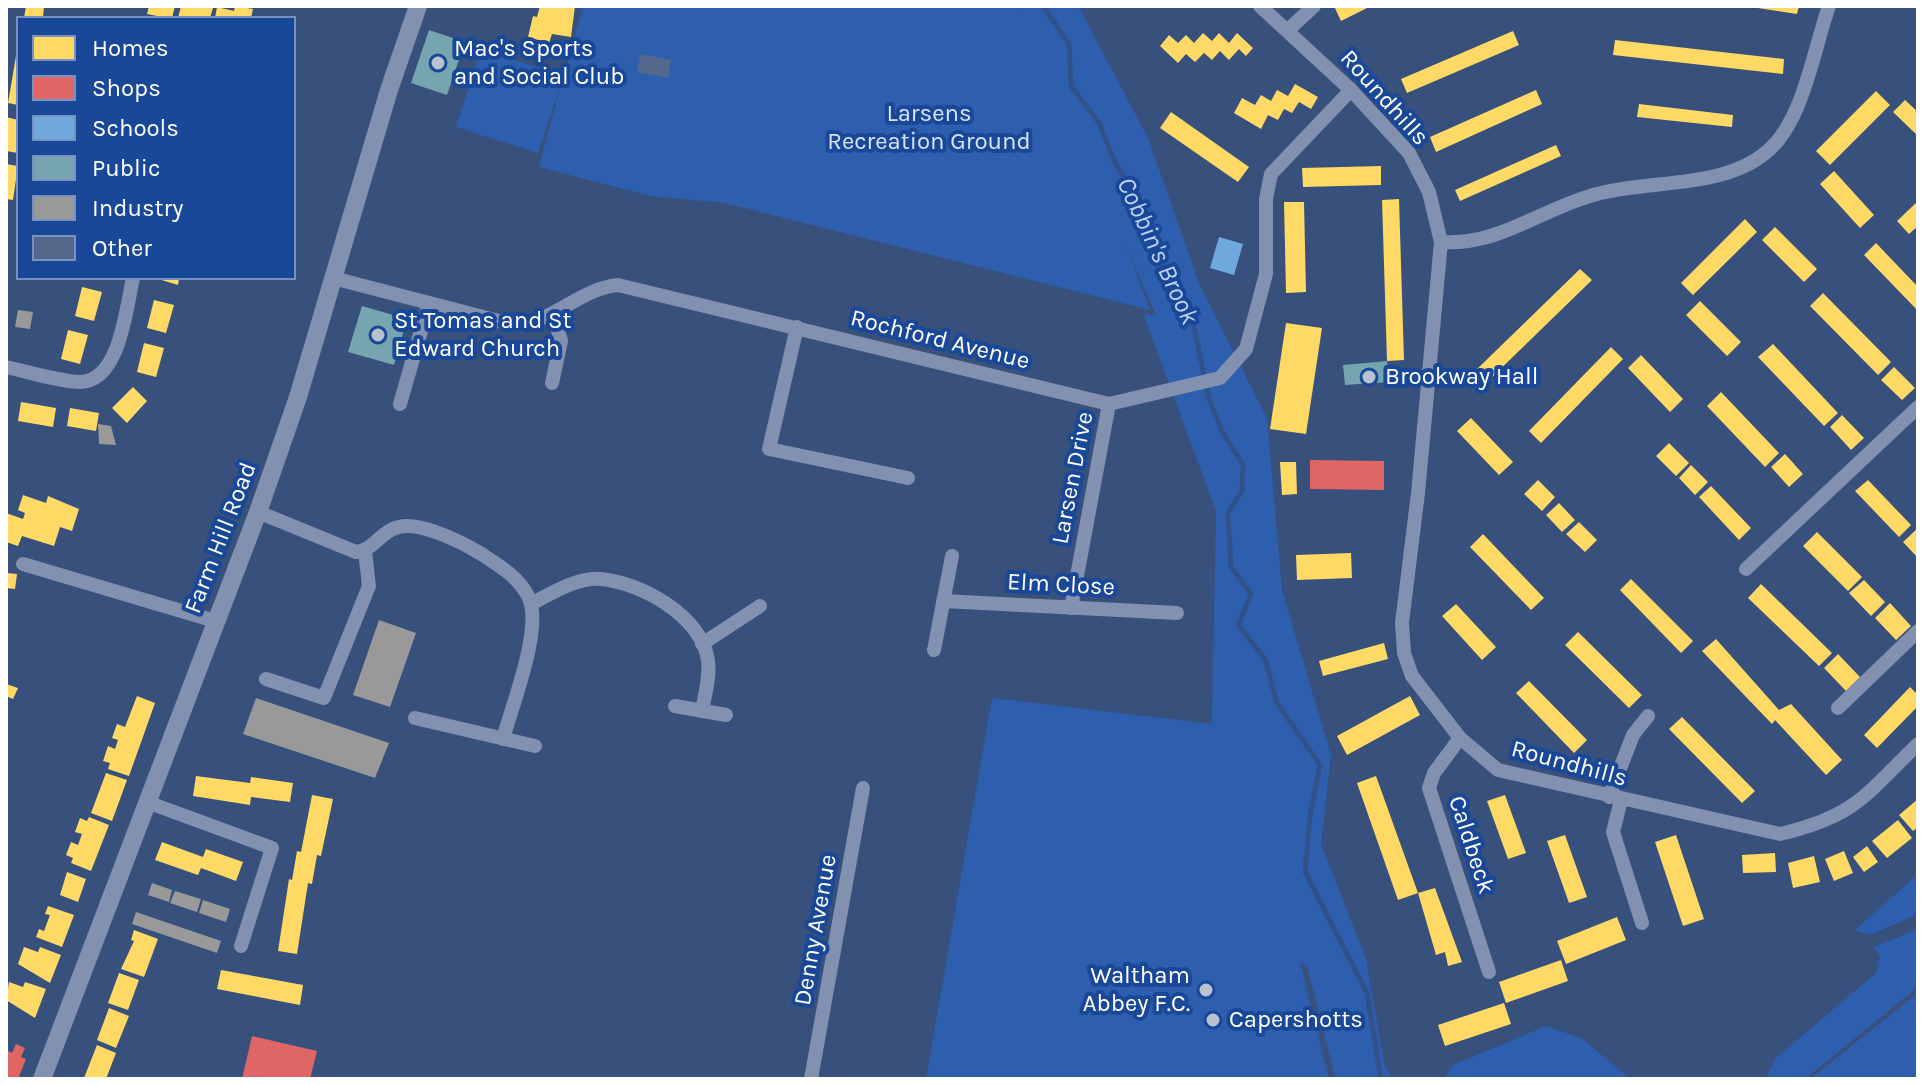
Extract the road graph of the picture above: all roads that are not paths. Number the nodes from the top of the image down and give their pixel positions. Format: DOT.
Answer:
graph roads {
  1 [pos="418,6"];
  2 [pos="1260,6"];
  3 [pos="1314,6"];
  4 [pos="1829,6"];
  5 [pos="1288,30"];
  6 [pos="1351,90"];
  7 [pos="1441,242"];
  8 [pos="333,278"];
  9 [pos="133,280"];
  10 [pos="429,303"];
  11 [pos="553,313"];
  12 [pos="797,327"];
  13 [pos="6,367"];
  14 [pos="552,383"];
  15 [pos="400,404"];
  16 [pos="1109,404"];
  17 [pos="1918,407"];
  18 [pos="908,478"];
  19 [pos="258,512"];
  20 [pos="365,551"];
  21 [pos="952,556"];
  22 [pos="23,564"];
  23 [pos="1746,569"];
  24 [pos="943,601"];
  25 [pos="531,604"];
  26 [pos="760,606"];
  27 [pos="1071,608"];
  28 [pos="1177,613"];
  29 [pos="215,621"];
  30 [pos="1918,631"];
  31 [pos="702,644"];
  32 [pos="934,650"];
  33 [pos="266,679"];
  34 [pos="675,706"];
  35 [pos="1838,708"];
  36 [pos="702,711"];
  37 [pos="726,715"];
  38 [pos="1648,716"];
  39 [pos="415,718"];
  40 [pos="1460,738"];
  41 [pos="503,739"];
  42 [pos="1918,744"];
  43 [pos="535,746"];
  44 [pos="863,788"];
  45 [pos="1615,798"];
  46 [pos="147,802"];
  47 [pos="1642,923"];
  48 [pos="241,946"];
  49 [pos="1489,972"];
  50 [pos="42,1079"];
  51 [pos="811,1079"];
  1 -- 8 [label="street, Farm Hill Road"];
  2 -- 5 [label="street, Roundhills"];
  3 -- 5 [label="street"];
  4 -- 7 [label="street"];
  5 -- 6 [label="street, Roundhills"];
  6 -- 7 [label="street, Roundhills"];
  6 -- 16 [label="street, Rochford Avenue"];
  7 -- 40 [label="street, Roundhills"];
  8 -- 10 [label="street, Rochford Avenue"];
  8 -- 19 [label="street, Farm Hill Road"];
  9 -- 13 [label="street"];
  10 -- 11 [label="street, Rochford Avenue"];
  10 -- 15 [label="street"];
  11 -- 12 [label="street, Rochford Avenue"];
  11 -- 14 [label="street"];
  12 -- 16 [label="street, Rochford Avenue"];
  12 -- 18 [label="street"];
  16 -- 27 [label="street, Larsen Drive"];
  17 -- 23 [label="street"];
  19 -- 20 [label="street"];
  19 -- 29 [label="street, Farm Hill Road"];
  20 -- 25 [label="street"];
  20 -- 33 [label="street"];
  21 -- 24 [label="street"];
  22 -- 29 [label="street"];
  24 -- 27 [label="street, Elm Close"];
  24 -- 32 [label="street"];
  25 -- 31 [label="street"];
  25 -- 41 [label="street"];
  26 -- 31 [label="street"];
  27 -- 28 [label="street, Elm Close"];
  29 -- 46 [label="street, Farm Hill Road"];
  30 -- 35 [label="street"];
  31 -- 36 [label="street"];
  34 -- 36 [label="street"];
  36 -- 37 [label="street"];
  38 -- 45 [label="street"];
  39 -- 41 [label="street"];
  40 -- 45 [label="street, Roundhills"];
  40 -- 49 [label="street, Caldbeck"];
  41 -- 43 [label="street"];
  42 -- 45 [label="street, Roundhills"];
  44 -- 51 [label="street, Denny Avenue"];
  45 -- 47 [label="street"];
  46 -- 48 [label="street"];
  46 -- 50 [label="street, Farm Hill Road"];
}
